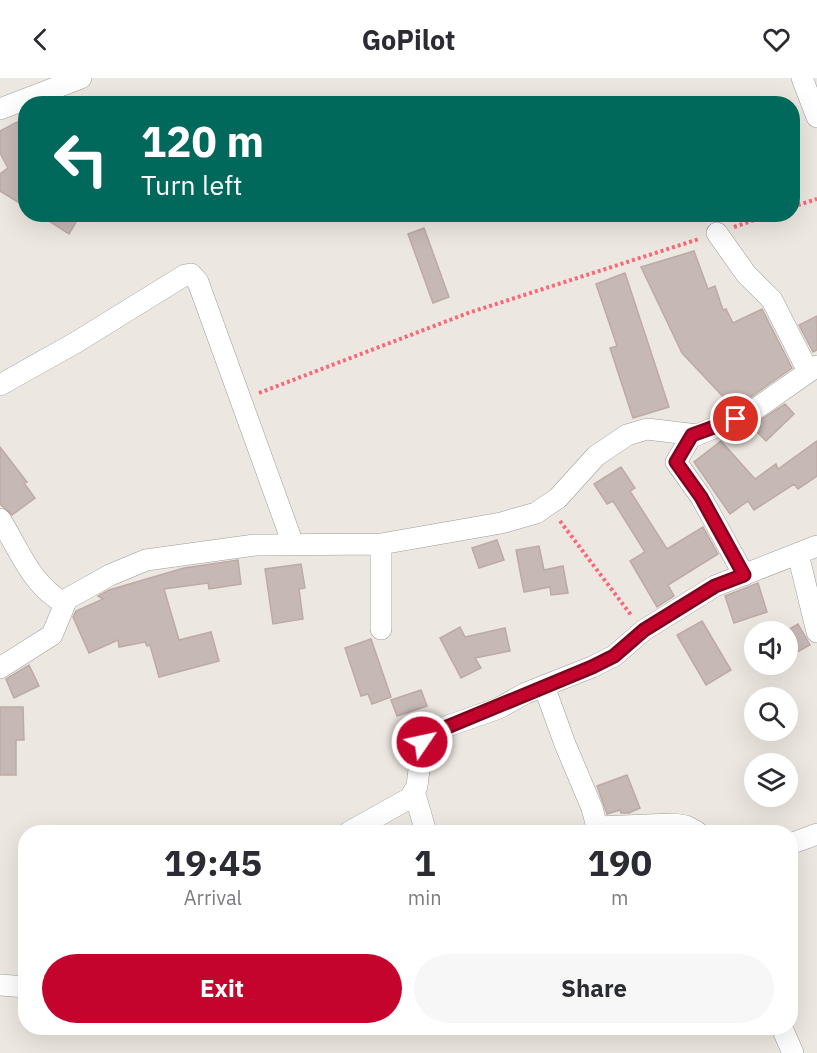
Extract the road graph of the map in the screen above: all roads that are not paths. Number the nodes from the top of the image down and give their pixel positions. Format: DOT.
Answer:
graph roads {
  1 [pos="81,78"];
  2 [pos="802,78"];
  3 [pos="34,96"];
  4 [pos="18,102"];
  5 [pos="0,109"];
  6 [pos="817,117"];
  7 [pos="717,233"];
  8 [pos="812,368"];
  9 [pos="0,386"];
  10 [pos="692,435"];
  11 [pos="0,519"];
  12 [pos="292,544"];
  13 [pos="381,544"];
  14 [pos="807,550"];
  15 [pos="744,575"];
  16 [pos="64,603"];
  17 [pos="381,629"];
  18 [pos="817,632"];
  19 [pos="0,668"];
  20 [pos="544,686"];
  21 [pos="414,792"];
  22 [pos="362,825"];
  23 [pos="424,825"];
  24 [pos="593,825"];
  25 [pos="659,825"];
  26 [pos="679,825"];
  27 [pos="817,834"];
  28 [pos="798,841"];
  29 [pos="0,985"];
  30 [pos="18,986"];
  31 [pos="785,1035"];
  32 [pos="793,1053"];
  1 -- 3 [label="street"];
  2 -- 6 [label="street"];
  4 -- 5 [label="street"];
  7 -- 8 [label="street"];
  8 -- 10 [label="street"];
  9 -- 12 [label="street"];
  10 -- 13 [label="street"];
  10 -- 15 [label="street"];
  11 -- 16 [label="street"];
  12 -- 13 [label="street"];
  12 -- 16 [label="street"];
  13 -- 17 [label="street"];
  14 -- 15 [label="street"];
  14 -- 18 [label="street"];
  15 -- 20 [label="street"];
  16 -- 19 [label="street"];
  20 -- 21 [label="street"];
  20 -- 24 [label="street"];
  21 -- 22 [label="street"];
  21 -- 23 [label="street"];
  25 -- 26 [label="street"];
  27 -- 28 [label="street"];
  29 -- 30 [label="street"];
  31 -- 32 [label="street"];
}
